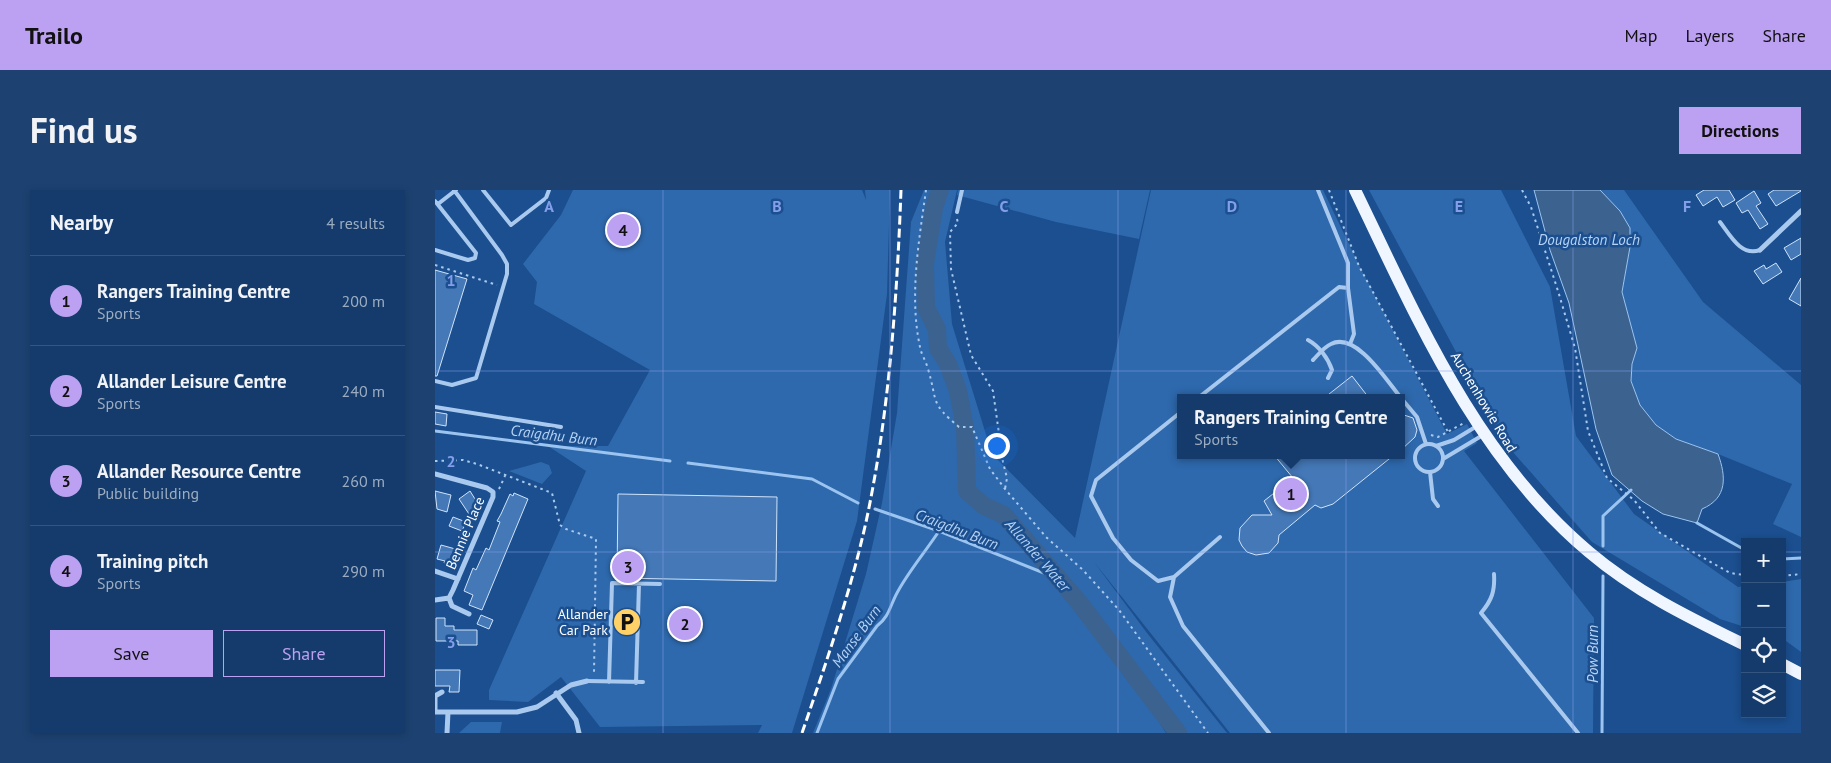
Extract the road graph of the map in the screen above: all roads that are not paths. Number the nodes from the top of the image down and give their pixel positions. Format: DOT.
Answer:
graph roads {
  1 [pos="455,190"];
  2 [pos="483,190"];
  3 [pos="549,190"];
  4 [pos="962,190"];
  5 [pos="1318,190"];
  6 [pos="1355,190"];
  7 [pos="437,202"];
  8 [pos="1801,211"];
  9 [pos="957,212"];
  10 [pos="1720,222"];
  11 [pos="435,250"];
  12 [pos="1760,250"];
  13 [pos="1348,288"];
  14 [pos="1308,340"];
  15 [pos="1350,344"];
  16 [pos="1322,352"];
  17 [pos="1313,360"];
  18 [pos="1328,378"];
  19 [pos="435,382"];
  20 [pos="1203,394"];
  21 [pos="1398,394"];
  22 [pos="1405,403"];
  23 [pos="435,406"];
  24 [pos="1177,415"];
  25 [pos="1478,426"];
  26 [pos="561,427"];
  27 [pos="1426,444"];
  28 [pos="1436,446"];
  29 [pos="1443,459"];
  30 [pos="1431,472"];
  31 [pos="435,474"];
  32 [pos="1438,506"];
  33 [pos="1220,537"];
  34 [pos="435,571"];
  35 [pos="1494,574"];
  36 [pos="1174,577"];
  37 [pos="458,579"];
  38 [pos="639,584"];
  39 [pos="660,584"];
  40 [pos="449,598"];
  41 [pos="435,600"];
  42 [pos="469,614"];
  43 [pos="1741,644"];
  44 [pos="1786,666"];
  45 [pos="1801,674"];
  46 [pos="587,681"];
  47 [pos="609,682"];
  48 [pos="643,682"];
  49 [pos="636,683"];
  50 [pos="442,692"];
  51 [pos="556,694"];
  52 [pos="435,696"];
  53 [pos="435,712"];
  54 [pos="448,712"];
  55 [pos="447,733"];
  56 [pos="579,733"];
  57 [pos="1269,733"];
  58 [pos="1578,733"];
  1 -- 7 [label="lane"];
  1 -- 19 [label="lane"];
  2 -- 3 [label="lane"];
  4 -- 9 [label="lane"];
  5 -- 13 [label="lane"];
  6 -- 25 [label="main road, Auchenhowie Road"];
  7 -- 11 [label="lane"];
  8 -- 12 [label="street"];
  10 -- 12 [label="lane"];
  13 -- 15 [label="lane"];
  13 -- 20 [label="lane"];
  14 -- 16 [label="lane"];
  15 -- 16 [label="lane"];
  15 -- 21 [label="lane"];
  16 -- 17 [label="lane"];
  16 -- 18 [label="lane"];
  22 -- 27 [label="lane"];
  23 -- 26 [label="lane"];
  24 -- 36 [label="lane"];
  25 -- 28 [label="lane"];
  25 -- 29 [label="lane"];
  25 -- 43 [label="main road, Auchenhowie Road"];
  27 -- 28 [label="lane"];
  27 -- 30 [label="lane"];
  28 -- 29 [label="lane"];
  29 -- 30 [label="lane"];
  30 -- 32 [label="lane"];
  31 -- 37 [label="street, Bennie Place"];
  33 -- 36 [label="lane"];
  34 -- 37 [label="street"];
  35 -- 58 [label="lane"];
  36 -- 57 [label="lane"];
  37 -- 40 [label="street, Bennie Place"];
  38 -- 39 [label="lane"];
  38 -- 47 [label="lane"];
  38 -- 49 [label="lane"];
  40 -- 41 [label="street"];
  40 -- 42 [label="street"];
  44 -- 45 [label="main road"];
  46 -- 47 [label="lane"];
  46 -- 51 [label="street"];
  47 -- 49 [label="lane"];
  48 -- 49 [label="lane"];
  50 -- 52 [label="street"];
  51 -- 54 [label="street"];
  51 -- 56 [label="street"];
  52 -- 53 [label="street"];
  53 -- 54 [label="street"];
  54 -- 55 [label="street"];
}
